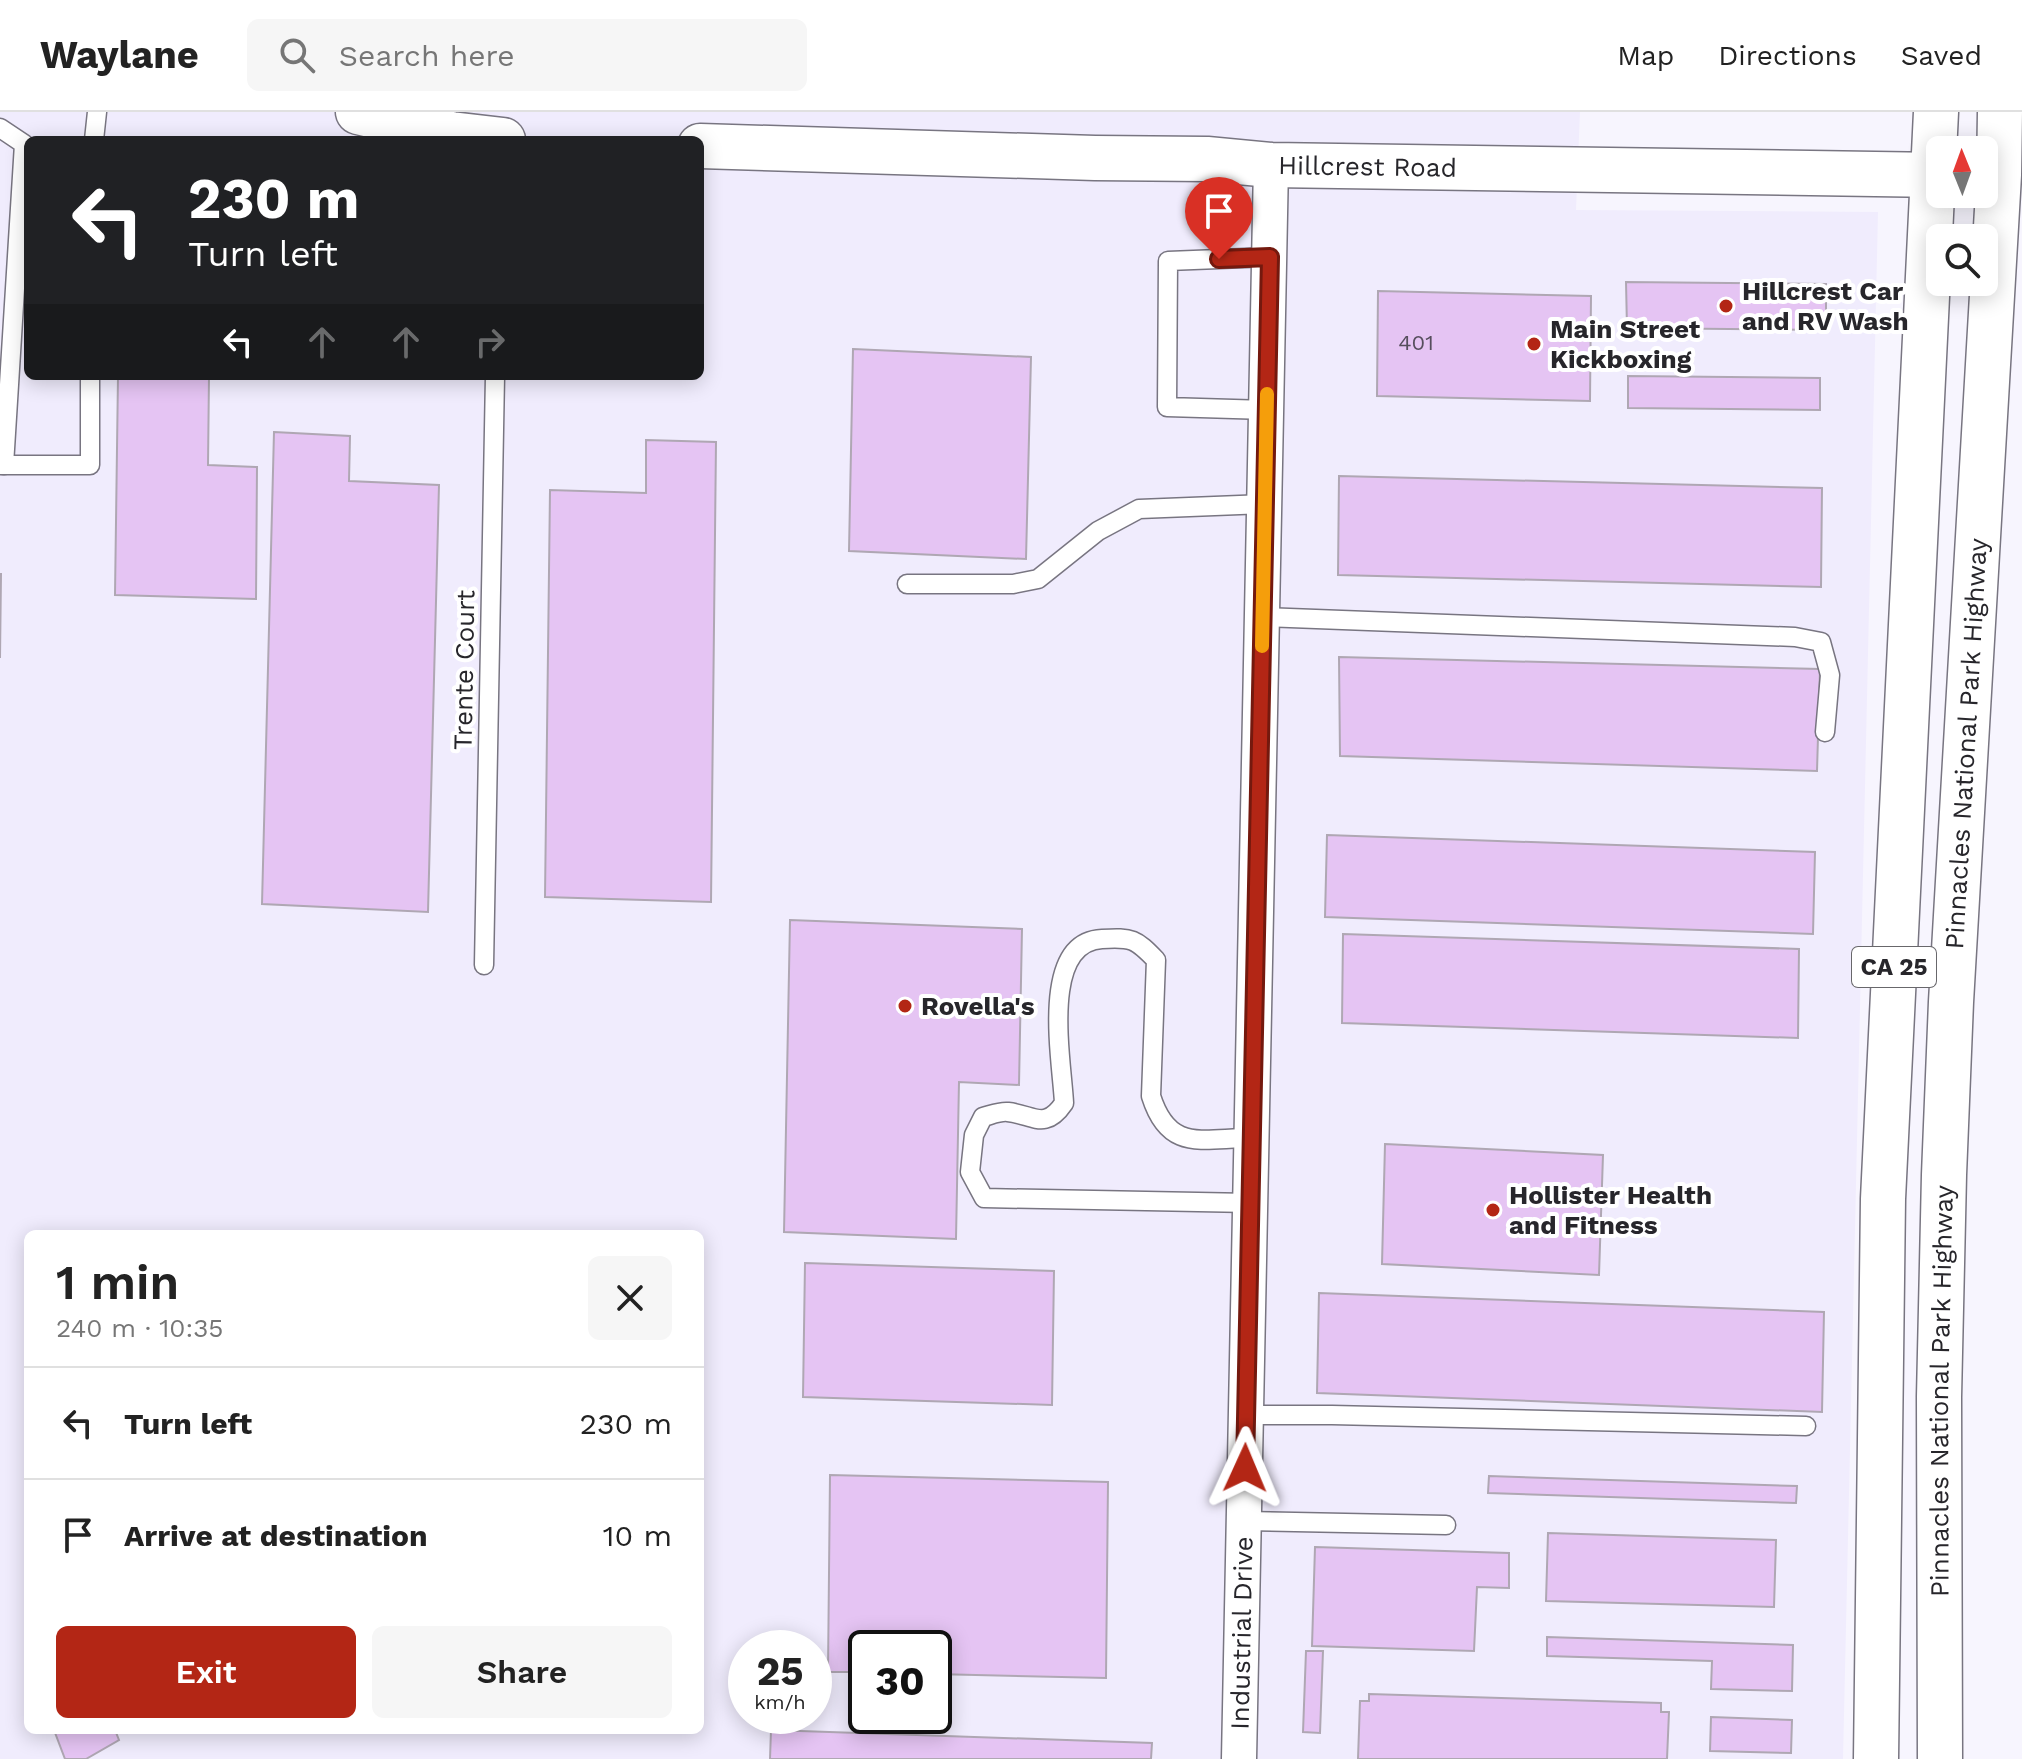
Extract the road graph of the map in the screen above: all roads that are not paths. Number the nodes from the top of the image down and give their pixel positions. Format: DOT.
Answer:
graph roads {
  1 [pos="97,112"];
  2 [pos="358,112"];
  3 [pos="1936,112"];
  4 [pos="2000,112"];
  5 [pos="0,128"];
  6 [pos="94,136"];
  7 [pos="468,136"];
  8 [pos="1936,136"];
  9 [pos="704,146"];
  10 [pos="1271,165"];
  11 [pos="1926,175"];
  12 [pos="2002,176"];
  13 [pos="1935,208"];
  14 [pos="1270,257"];
  15 [pos="90,380"];
  16 [pos="495,380"];
  17 [pos="1267,410"];
  18 [pos="2,465"];
  19 [pos="1265,504"];
  20 [pos="907,584"];
  21 [pos="1262,617"];
  22 [pos="1825,732"];
  23 [pos="484,965"];
  24 [pos="1251,1138"];
  25 [pos="1250,1203"];
  26 [pos="1246,1415"];
  27 [pos="1806,1426"];
  28 [pos="1244,1521"];
  29 [pos="1446,1525"];
  30 [pos="1239,1759"];
  31 [pos="1876,1759"];
  32 [pos="1940,1759"];
  1 -- 6 [label="lane"];
  2 -- 7 [label="main road"];
  3 -- 8 [label="main road, CA 25"];
  4 -- 12 [label="main road, Pinnacles National Park Highway / CA 25"];
  5 -- 18 [label="lane"];
  9 -- 10 [label="main road, Hillcrest Road"];
  10 -- 11 [label="main road, Hillcrest Road"];
  10 -- 14 [label="street, Industrial Drive"];
  12 -- 32 [label="main road, Pinnacles National Park Highway / CA 25"];
  13 -- 31 [label="main road, CA 25"];
  14 -- 17 [label="street, Industrial Drive"];
  14 -- 17 [label="lane"];
  15 -- 18 [label="lane"];
  16 -- 23 [label="lane, Trente Court"];
  17 -- 19 [label="street, Industrial Drive"];
  19 -- 20 [label="lane"];
  19 -- 21 [label="street, Industrial Drive"];
  21 -- 22 [label="lane"];
  21 -- 24 [label="street, Industrial Drive"];
  24 -- 25 [label="street, Industrial Drive"];
  24 -- 25 [label="lane"];
  25 -- 26 [label="street, Industrial Drive"];
  26 -- 27 [label="lane"];
  26 -- 28 [label="street, Industrial Drive"];
  28 -- 29 [label="lane"];
  28 -- 30 [label="street, Industrial Drive"];
}
